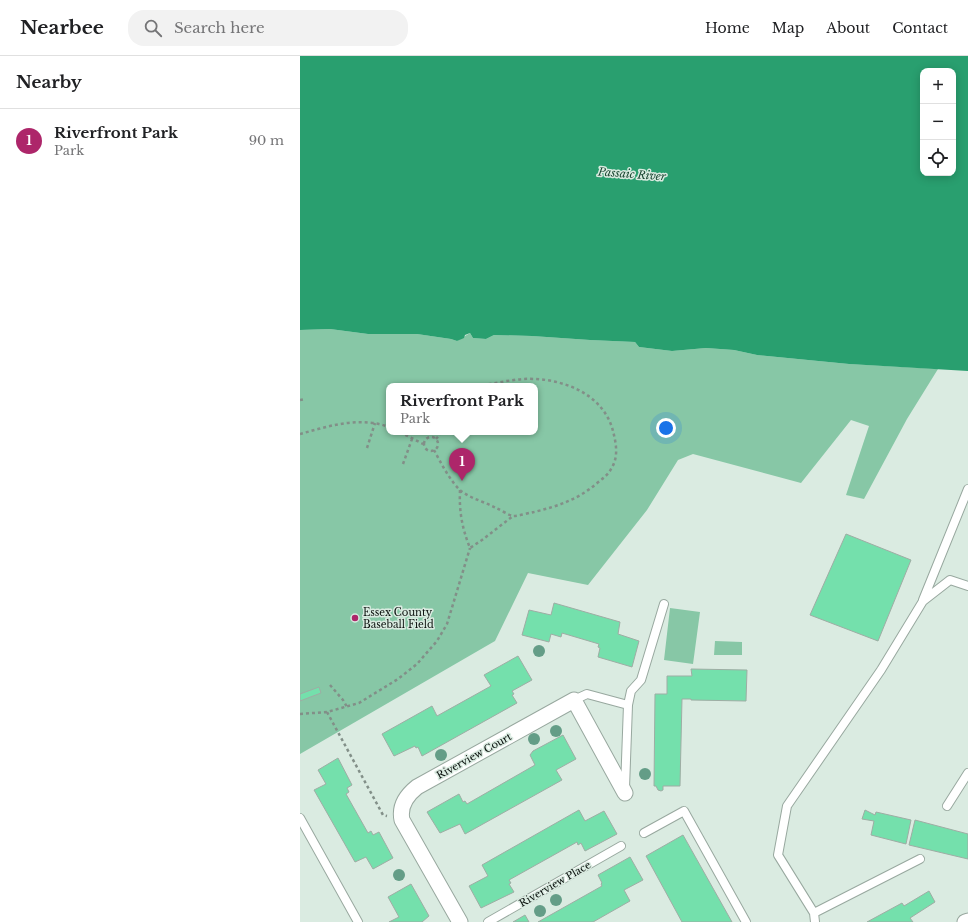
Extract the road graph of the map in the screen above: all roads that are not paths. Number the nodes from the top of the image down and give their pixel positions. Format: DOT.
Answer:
graph roads {
  1 [pos="968,489"];
  2 [pos="968,586"];
  3 [pos="923,601"];
  4 [pos="664,604"];
  5 [pos="574,700"];
  6 [pos="628,705"];
  7 [pos="968,773"];
  8 [pos="625,793"];
  9 [pos="947,806"];
  10 [pos="300,818"];
  11 [pos="644,833"];
  12 [pos="621,846"];
  13 [pos="920,859"];
  14 [pos="814,913"];
  15 [pos="968,920"];
  16 [pos="358,922"];
  17 [pos="460,922"];
  18 [pos="488,922"];
  19 [pos="746,922"];
  20 [pos="814,922"];
  21 [pos="965,922"];
  1 -- 3 [label="lane"];
  2 -- 3 [label="lane"];
  3 -- 14 [label="lane"];
  4 -- 6 [label="lane"];
  5 -- 6 [label="lane"];
  5 -- 8 [label="street"];
  5 -- 17 [label="street, Riverview Court"];
  6 -- 8 [label="lane"];
  7 -- 9 [label="lane"];
  10 -- 16 [label="lane"];
  11 -- 19 [label="lane"];
  12 -- 18 [label="lane, Riverview Place"];
  13 -- 14 [label="lane"];
  14 -- 20 [label="lane"];
  15 -- 21 [label="street"];
}
